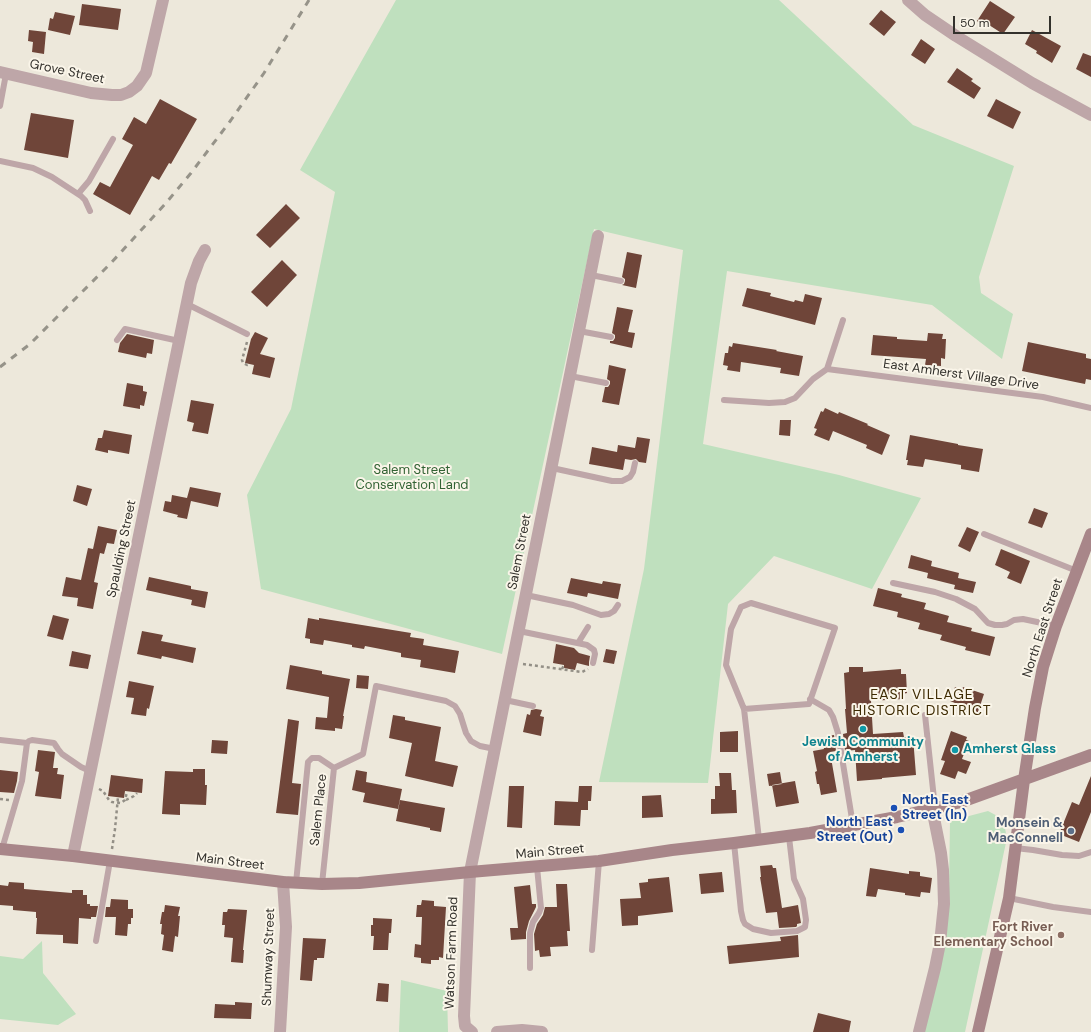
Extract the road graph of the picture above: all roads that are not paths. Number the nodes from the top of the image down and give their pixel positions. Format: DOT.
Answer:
graph roads {
  1 [pos="163,0"];
  2 [pos="908,0"];
  3 [pos="3,73"];
  4 [pos="0,106"];
  5 [pos="1091,115"];
  6 [pos="112,138"];
  7 [pos="0,161"];
  8 [pos="78,194"];
  9 [pos="90,211"];
  10 [pos="598,236"];
  11 [pos="205,250"];
  12 [pos="591,275"];
  13 [pos="621,281"];
  14 [pos="186,304"];
  15 [pos="842,320"];
  16 [pos="579,331"];
  17 [pos="247,334"];
  18 [pos="611,337"];
  19 [pos="117,340"];
  20 [pos="179,341"];
  21 [pos="827,369"];
  22 [pos="570,376"];
  23 [pos="606,383"];
  24 [pos="724,400"];
  25 [pos="1091,408"];
  26 [pos="635,463"];
  27 [pos="552,468"];
  28 [pos="984,534"];
  29 [pos="1091,534"];
  30 [pos="1077,571"];
  31 [pos="893,583"];
  32 [pos="526,595"];
  33 [pos="618,605"];
  34 [pos="1056,626"];
  35 [pos="588,627"];
  36 [pos="518,631"];
  37 [pos="578,643"];
  38 [pos="594,663"];
  39 [pos="810,699"];
  40 [pos="505,700"];
  41 [pos="533,706"];
  42 [pos="744,709"];
  43 [pos="925,715"];
  44 [pos="0,740"];
  45 [pos="27,743"];
  46 [pos="495,749"];
  47 [pos="1091,755"];
  48 [pos="334,768"];
  49 [pos="90,771"];
  50 [pos="1024,780"];
  51 [pos="933,808"];
  52 [pos="853,825"];
  53 [pos="789,836"];
  54 [pos="759,839"];
  55 [pos="734,844"];
  56 [pos="1015,848"];
  57 [pos="1,849"];
  58 [pos="1091,852"];
  59 [pos="73,856"];
  60 [pos="110,861"];
  61 [pos="599,861"];
  62 [pos="536,867"];
  63 [pos="470,872"];
  64 [pos="283,882"];
  65 [pos="296,883"];
  66 [pos="322,884"];
  67 [pos="1009,898"];
  68 [pos="1091,912"];
  69 [pos="96,941"];
  70 [pos="592,950"];
  71 [pos="530,968"];
  72 [pos="280,1032"];
  73 [pos="472,1032"];
  74 [pos="497,1032"];
  75 [pos="542,1032"];
  76 [pos="919,1032"];
  77 [pos="978,1032"];
  1 -- 3 [label="street, Grove Street"];
  2 -- 5 [label="street"];
  3 -- 4 [label="lane"];
  6 -- 8 [label="lane"];
  7 -- 8 [label="lane"];
  8 -- 9 [label="lane"];
  10 -- 12 [label="street, Salem Street"];
  11 -- 14 [label="street, Spaulding Street"];
  12 -- 13 [label="lane"];
  12 -- 16 [label="street, Salem Street"];
  14 -- 17 [label="lane"];
  14 -- 20 [label="street, Spaulding Street"];
  15 -- 21 [label="lane"];
  16 -- 18 [label="lane"];
  16 -- 22 [label="street, Salem Street"];
  19 -- 20 [label="lane"];
  20 -- 49 [label="street, Spaulding Street"];
  21 -- 24 [label="lane"];
  21 -- 25 [label="lane, East Amherst Village Drive"];
  22 -- 23 [label="lane"];
  22 -- 27 [label="street, Salem Street"];
  26 -- 27 [label="lane"];
  27 -- 32 [label="street, Salem Street"];
  28 -- 30 [label="lane"];
  29 -- 30 [label="main road, North East Street"];
  30 -- 34 [label="main road, North East Street"];
  31 -- 34 [label="lane"];
  32 -- 33 [label="lane"];
  32 -- 36 [label="street, Salem Street"];
  34 -- 50 [label="main road, North East Street"];
  35 -- 37 [label="lane"];
  36 -- 37 [label="lane"];
  36 -- 40 [label="street, Salem Street"];
  37 -- 38 [label="lane"];
  39 -- 42 [label="lane"];
  39 -- 42 [label="lane"];
  39 -- 52 [label="lane"];
  40 -- 41 [label="lane"];
  40 -- 46 [label="street, Salem Street"];
  42 -- 54 [label="lane"];
  43 -- 51 [label="lane"];
  44 -- 45 [label="lane"];
  45 -- 49 [label="lane"];
  45 -- 57 [label="lane"];
  46 -- 48 [label="lane, Salem Place"];
  46 -- 63 [label="street, Salem Street"];
  47 -- 50 [label="main road, Main Street"];
  48 -- 65 [label="lane"];
  48 -- 66 [label="lane, Salem Place"];
  49 -- 59 [label="street, Spaulding Street"];
  50 -- 51 [label="main road, Main Street"];
  50 -- 56 [label="main road, North East Street"];
  51 -- 52 [label="main road, Main Street"];
  51 -- 76 [label="street"];
  52 -- 53 [label="main road, Main Street"];
  53 -- 54 [label="main road, Main Street"];
  53 -- 55 [label="lane"];
  54 -- 55 [label="main road, Main Street"];
  55 -- 61 [label="main road, Main Street"];
  56 -- 58 [label="lane"];
  56 -- 67 [label="main road, North East Street"];
  57 -- 59 [label="main road, Main Street"];
  59 -- 60 [label="main road, Main Street"];
  60 -- 64 [label="main road, Main Street"];
  60 -- 69 [label="lane"];
  61 -- 62 [label="main road, Main Street"];
  61 -- 70 [label="lane"];
  62 -- 63 [label="main road, Main Street"];
  62 -- 71 [label="lane"];
  63 -- 66 [label="main road, Main Street"];
  63 -- 73 [label="street, Watson Farm Road"];
  64 -- 65 [label="main road, Main Street"];
  64 -- 72 [label="street, Shumway Street"];
  65 -- 66 [label="main road, Main Street"];
  67 -- 68 [label="lane"];
  67 -- 77 [label="main road, North East Street"];
  74 -- 75 [label="street"];
}
